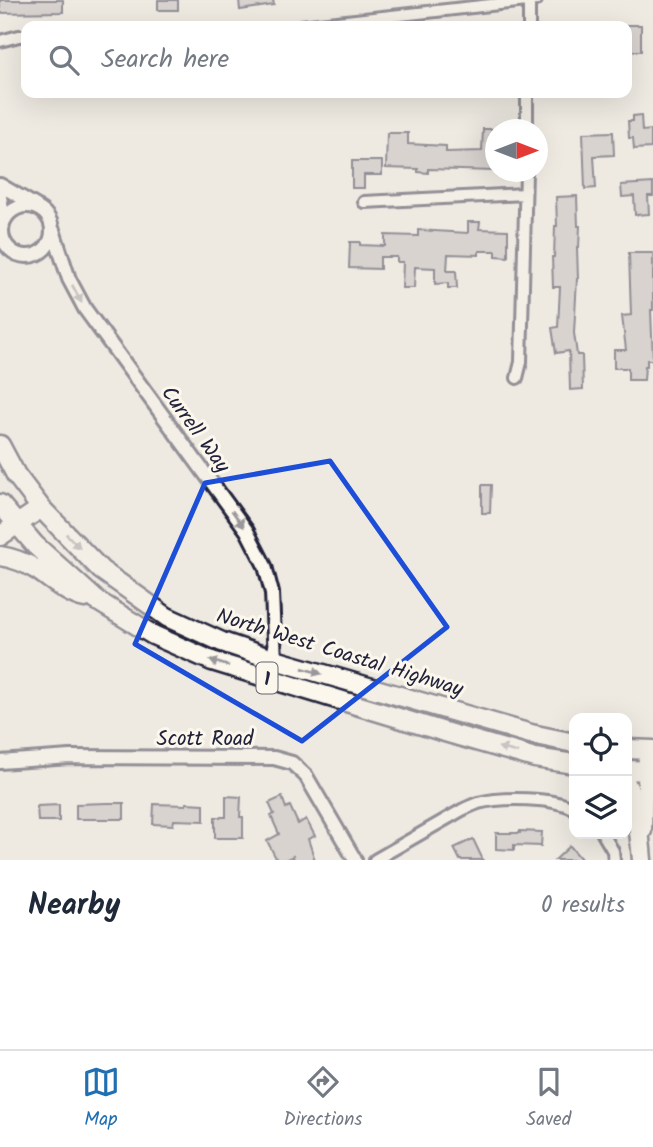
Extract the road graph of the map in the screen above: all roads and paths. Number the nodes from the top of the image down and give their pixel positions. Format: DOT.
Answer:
graph roads {
  1 [pos="529,0"];
  2 [pos="536,0"];
  3 [pos="345,21"];
  4 [pos="529,21"];
  5 [pos="21,36"];
  6 [pos="0,41"];
  7 [pos="527,98"];
  8 [pos="527,119"];
  9 [pos="526,182"];
  10 [pos="0,185"];
  11 [pos="525,194"];
  12 [pos="0,197"];
  13 [pos="364,202"];
  14 [pos="38,208"];
  15 [pos="2,224"];
  16 [pos="53,230"];
  17 [pos="6,250"];
  18 [pos="517,378"];
  19 [pos="0,445"];
  20 [pos="27,491"];
  21 [pos="1,508"];
  22 [pos="41,508"];
  23 [pos="17,525"];
  24 [pos="0,536"];
  25 [pos="0,556"];
  26 [pos="96,600"];
  27 [pos="275,660"];
  28 [pos="569,742"];
  29 [pos="632,749"];
  30 [pos="650,750"];
  31 [pos="0,762"];
  32 [pos="569,763"];
  33 [pos="649,771"];
  34 [pos="632,800"];
  35 [pos="569,806"];
  36 [pos="606,839"];
  37 [pos="355,860"];
  38 [pos="375,860"];
  39 [pos="614,860"];
  40 [pos="643,860"];
  1 -- 2 [label="street"];
  1 -- 3 [label="street"];
  1 -- 4 [label="street"];
  5 -- 6 [label="street"];
  7 -- 8 [label="street"];
  9 -- 11 [label="street"];
  10 -- 14 [label="street"];
  11 -- 13 [label="street"];
  11 -- 18 [label="street"];
  12 -- 15 [label="street"];
  14 -- 15 [label="street"];
  14 -- 16 [label="street"];
  15 -- 17 [label="street"];
  16 -- 17 [label="street"];
  16 -- 27 [label="street, Currell Way, one-way"];
  19 -- 20 [label="highway, North West Coastal Highway / 1"];
  20 -- 21 [label="highway"];
  20 -- 22 [label="highway, North West Coastal Highway / 1"];
  21 -- 23 [label="highway, 1"];
  22 -- 23 [label="highway"];
  22 -- 27 [label="highway, North West Coastal Highway / 1, one-way"];
  23 -- 24 [label="highway"];
  23 -- 26 [label="highway, 1"];
  25 -- 26 [label="highway"];
  32 -- 26 [label="highway, 1, one-way"];
  27 -- 28 [label="highway, North West Coastal Highway / 1, one-way"];
  29 -- 30 [label="highway"];
  30 -- 33 [label="main road"];
  31 -- 37 [label="street, Scott Road"];
  33 -- 40 [label="main road"];
  34 -- 40 [label="highway"];
  35 -- 38 [label="street"];
  36 -- 39 [label="street"];
}
